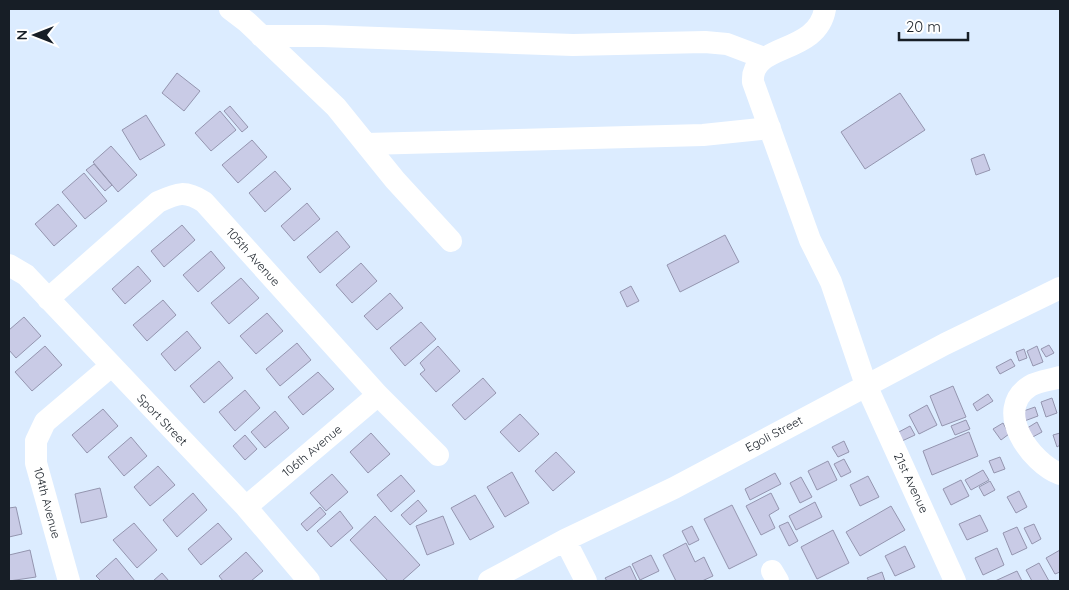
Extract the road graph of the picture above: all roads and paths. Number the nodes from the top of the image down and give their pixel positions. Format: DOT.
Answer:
graph roads {
  1 [pos="230,9"];
  2 [pos="825,9"];
  3 [pos="261,36"];
  4 [pos="764,58"];
  5 [pos="770,128"];
  6 [pos="366,144"];
  7 [pos="451,241"];
  8 [pos="9,265"];
  9 [pos="1060,288"];
  10 [pos="48,299"];
  11 [pos="111,366"];
  12 [pos="1060,377"];
  13 [pos="866,385"];
  14 [pos="378,395"];
  15 [pos="438,455"];
  16 [pos="1060,474"];
  17 [pos="246,507"];
  18 [pos="565,540"];
  19 [pos="69,581"];
  20 [pos="309,581"];
  21 [pos="488,581"];
  22 [pos="586,581"];
  23 [pos="956,581"];
  1 -- 3 [label="street"];
  2 -- 4 [label="street"];
  3 -- 4 [label="street"];
  3 -- 6 [label="street"];
  4 -- 5 [label="street, 21st Avenue"];
  5 -- 6 [label="street"];
  5 -- 13 [label="street, 21st Avenue"];
  6 -- 7 [label="street"];
  8 -- 10 [label="street, Sport Street"];
  9 -- 13 [label="street, Egoli Street"];
  10 -- 11 [label="street, Sport Street"];
  10 -- 14 [label="street, 105th Avenue"];
  11 -- 17 [label="street, Sport Street"];
  11 -- 19 [label="street, 104th Avenue"];
  12 -- 16 [label="street"];
  13 -- 18 [label="street, Egoli Street"];
  13 -- 23 [label="street, 21st Avenue"];
  14 -- 15 [label="street, 105th Avenue"];
  14 -- 17 [label="street, 106th Avenue"];
  17 -- 20 [label="street, Sport Street"];
  18 -- 21 [label="street, Egoli Street"];
  18 -- 22 [label="street"];
}
